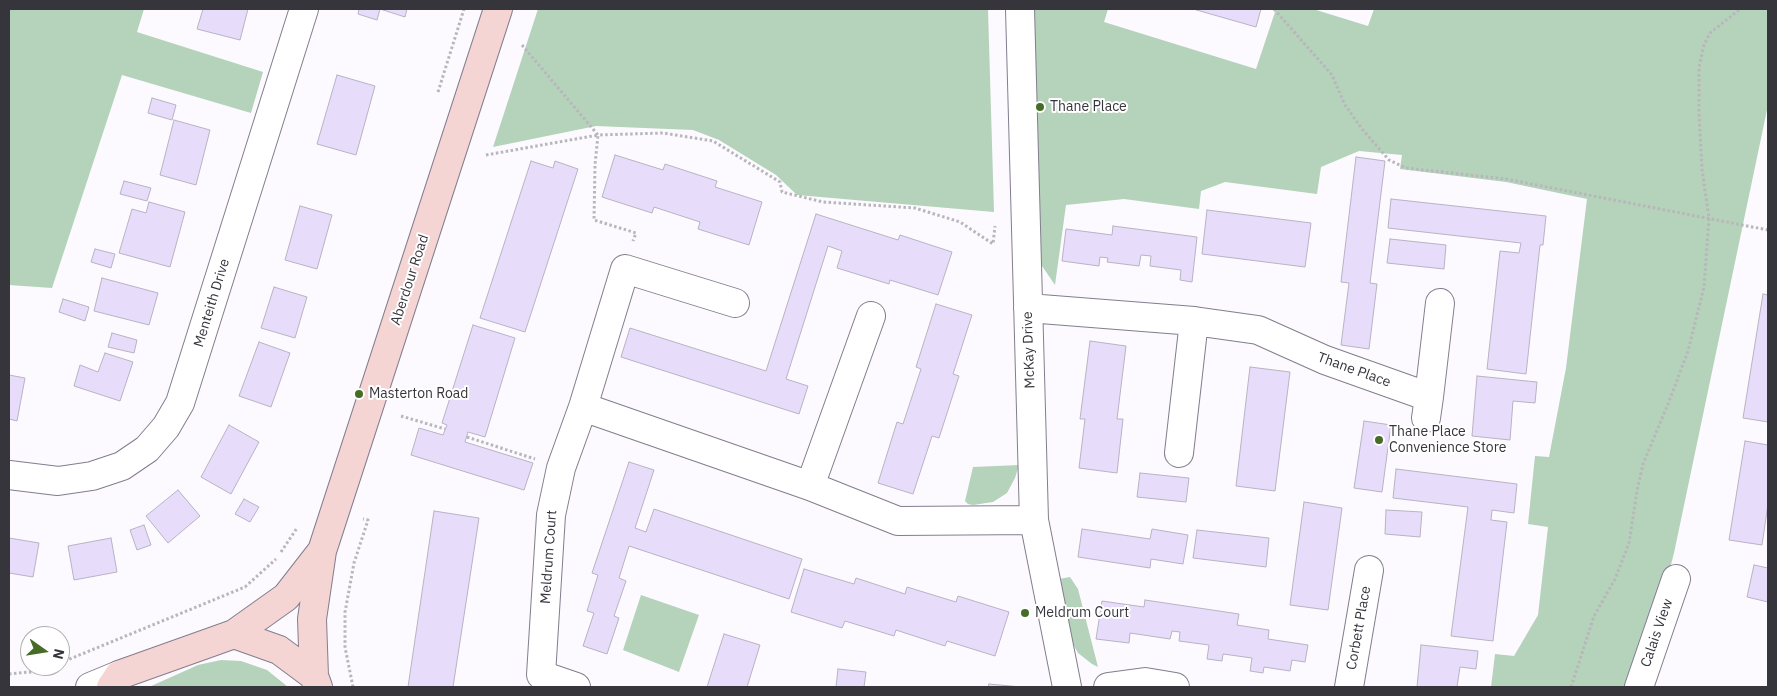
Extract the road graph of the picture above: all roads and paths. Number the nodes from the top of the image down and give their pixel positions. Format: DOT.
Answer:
graph roads {
  1 [pos="304,9"];
  2 [pos="464,9"];
  3 [pos="498,9"];
  4 [pos="1020,9"];
  5 [pos="1274,9"];
  6 [pos="1740,9"];
  7 [pos="522,44"];
  8 [pos="437,94"];
  9 [pos="598,136"];
  10 [pos="486,155"];
  11 [pos="1025,212"];
  12 [pos="1709,218"];
  13 [pos="1768,230"];
  14 [pos="625,269"];
  15 [pos="736,303"];
  16 [pos="1440,303"];
  17 [pos="1028,308"];
  18 [pos="871,316"];
  19 [pos="1194,321"];
  20 [pos="583,407"];
  21 [pos="401,416"];
  22 [pos="445,429"];
  23 [pos="467,437"];
  24 [pos="1179,453"];
  25 [pos="561,468"];
  26 [pos="9,475"];
  27 [pos="810,486"];
  28 [pos="368,520"];
  29 [pos="1034,520"];
  30 [pos="301,521"];
  31 [pos="322,551"];
  32 [pos="1369,570"];
  33 [pos="1676,579"];
  34 [pos="234,634"];
  35 [pos="70,659"];
  36 [pos="115,681"];
  37 [pos="316,682"];
  38 [pos="90,687"];
  39 [pos="353,687"];
  40 [pos="576,687"];
  41 [pos="1067,687"];
  42 [pos="1108,687"];
  43 [pos="1175,687"];
  44 [pos="1349,687"];
  45 [pos="1571,687"];
  46 [pos="1640,687"];
  1 -- 26 [label="street, Menteith Drive"];
  2 -- 8 [label="path"];
  3 -- 31 [label="main road, Aberdour Road"];
  4 -- 11 [label="street, McKay Drive"];
  5 -- 12 [label="path"];
  6 -- 12 [label="path"];
  7 -- 9 [label="path"];
  9 -- 10 [label="path"];
  9 -- 11 [label="path"];
  9 -- 14 [label="path"];
  11 -- 17 [label="street, McKay Drive"];
  12 -- 13 [label="path"];
  12 -- 45 [label="path"];
  14 -- 15 [label="street"];
  14 -- 20 [label="street, Meldrum Court"];
  16 -- 19 [label="street, Thane Place"];
  17 -- 19 [label="street, Thane Place"];
  17 -- 29 [label="street, McKay Drive"];
  18 -- 27 [label="street"];
  19 -- 24 [label="street"];
  20 -- 25 [label="street, Meldrum Court"];
  20 -- 27 [label="street"];
  21 -- 22 [label="path"];
  23 -- 25 [label="path"];
  25 -- 40 [label="street, Meldrum Court"];
  27 -- 29 [label="street"];
  28 -- 39 [label="path"];
  29 -- 41 [label="street, McKay Drive"];
  30 -- 35 [label="path"];
  31 -- 34 [label="main road, Aberdour Road"];
  31 -- 37 [label="main road, Aberdour Road"];
  32 -- 44 [label="street, Corbett Place"];
  33 -- 46 [label="street, Calais View"];
  34 -- 36 [label="main road, Aberdour Road"];
  34 -- 37 [label="main road"];
  36 -- 38 [label="street"];
  42 -- 43 [label="street"];
}
